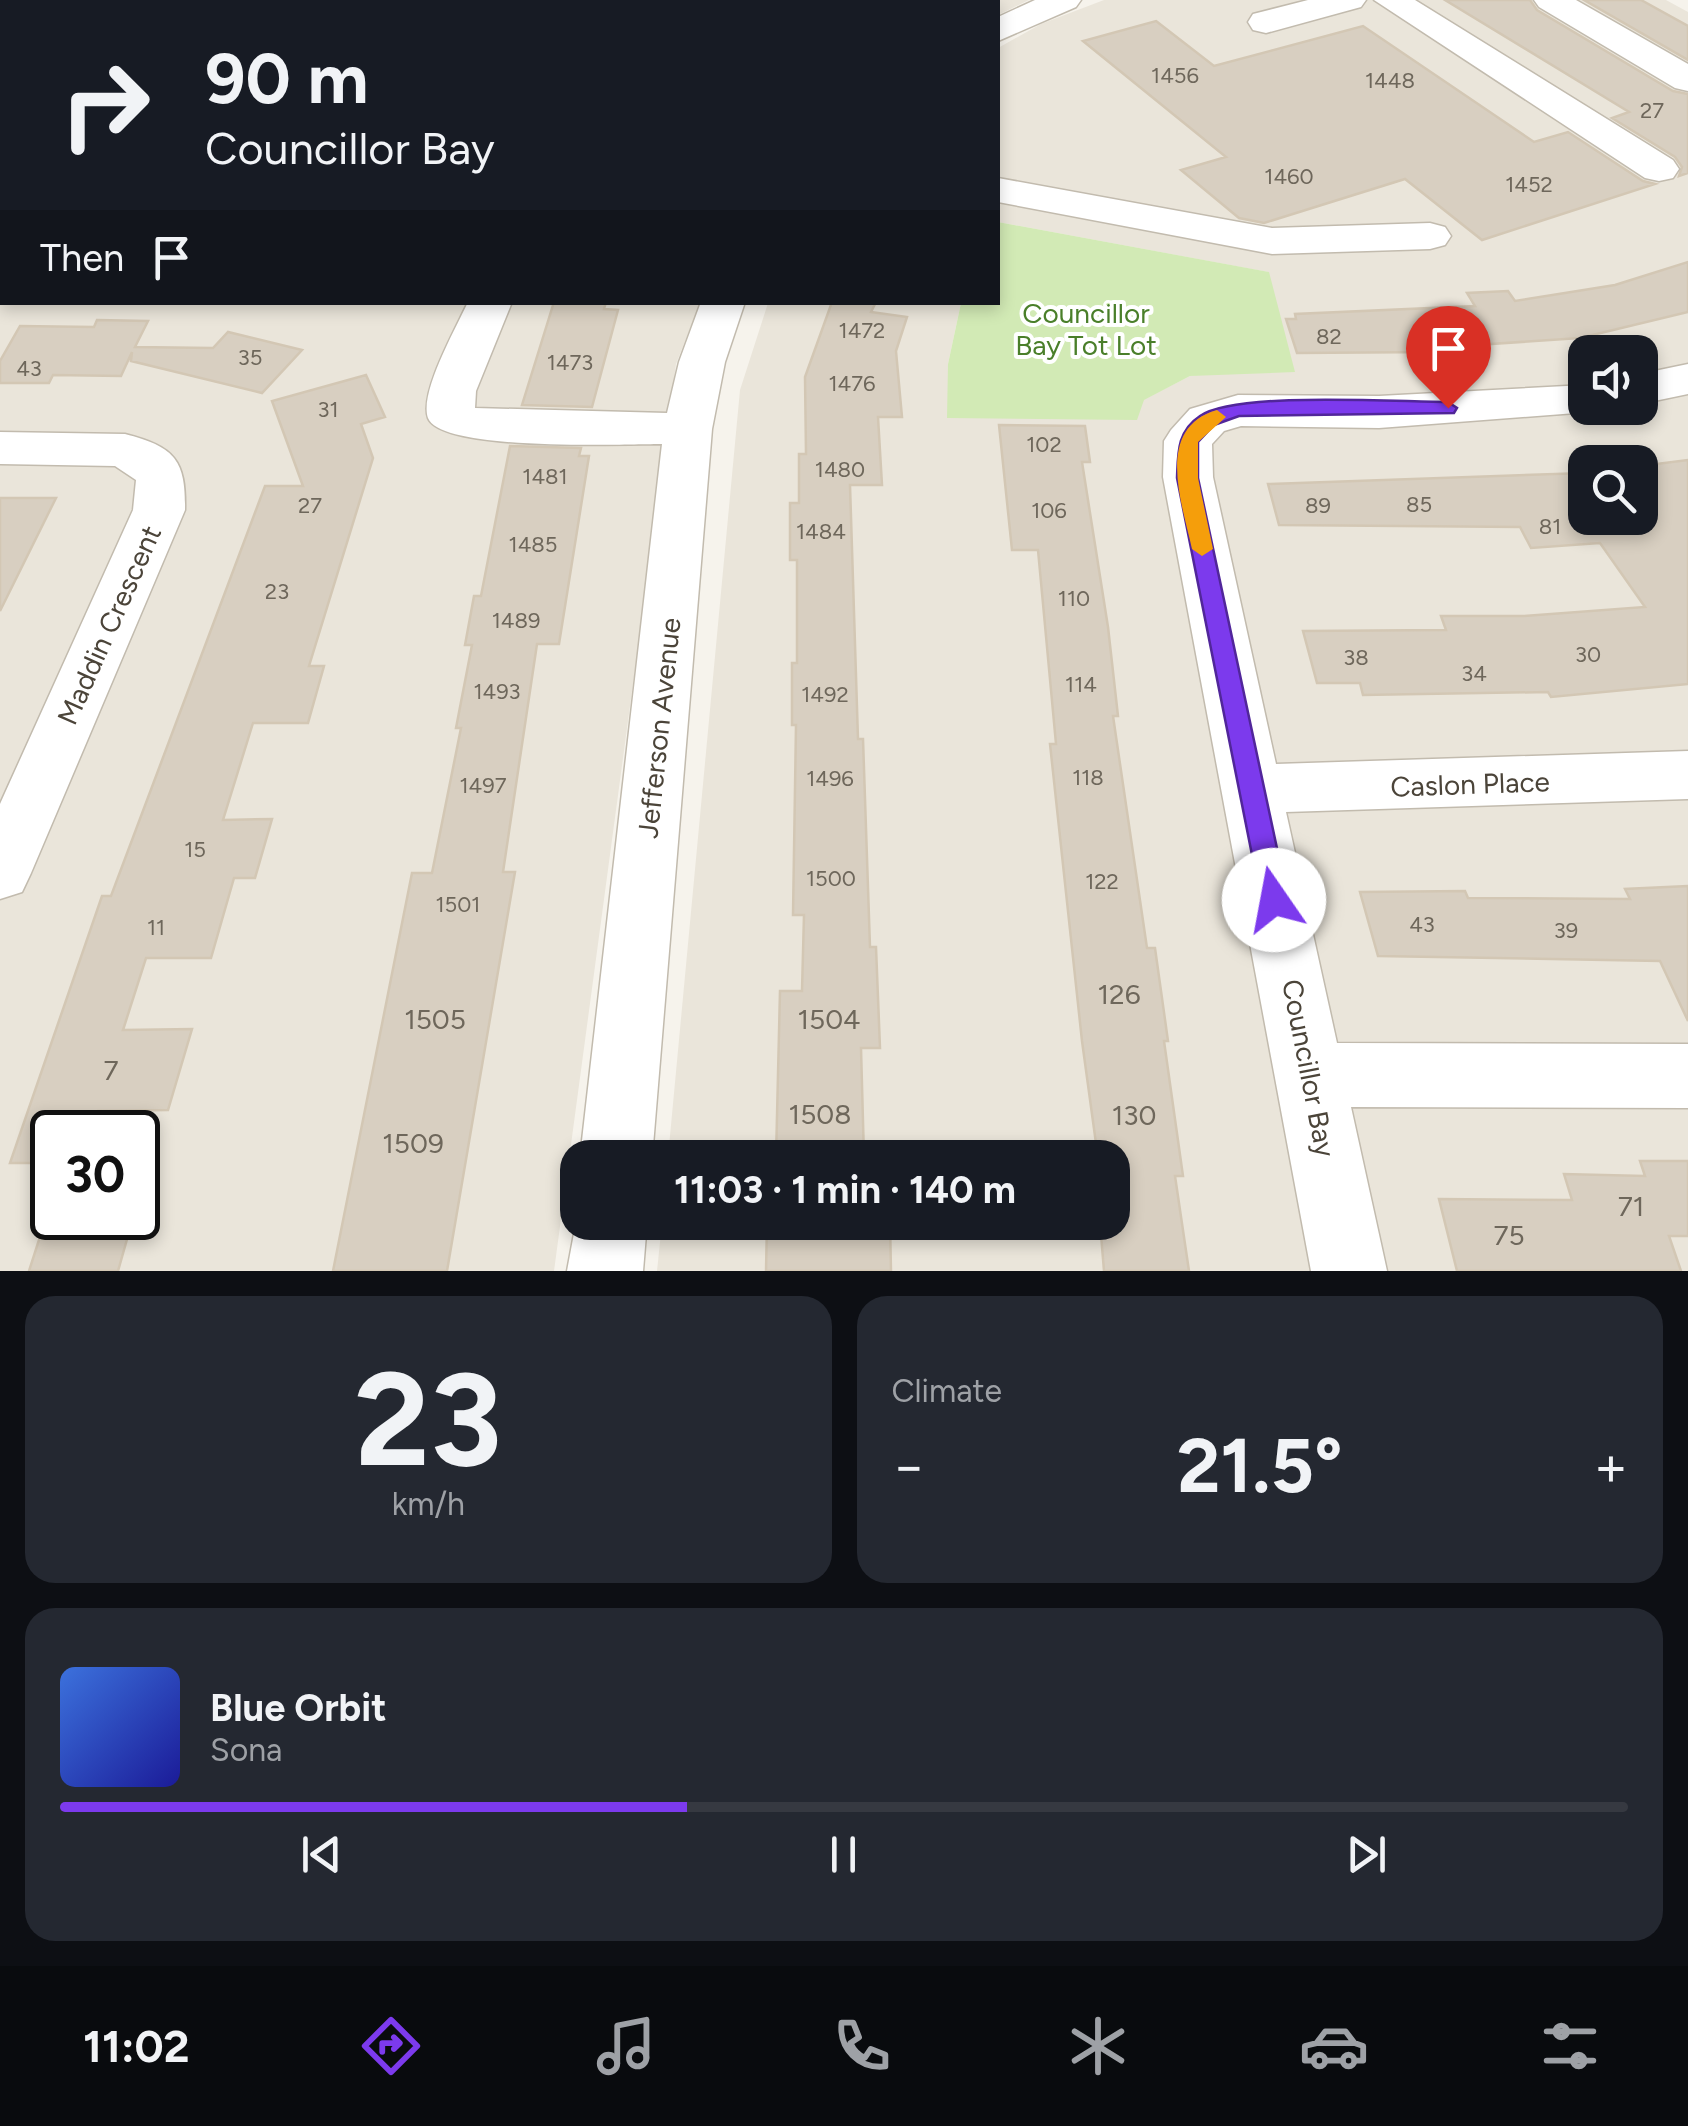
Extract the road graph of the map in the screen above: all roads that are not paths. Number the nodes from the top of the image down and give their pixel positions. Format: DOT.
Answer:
graph roads {
  1 [pos="1064,0"];
  2 [pos="1348,0"];
  3 [pos="1391,0"];
  4 [pos="1551,0"];
  5 [pos="1266,22"];
  6 [pos="1000,29"];
  7 [pos="1688,80"];
  8 [pos="1659,169"];
  9 [pos="1000,190"];
  10 [pos="1430,236"];
  11 [pos="489,305"];
  12 [pos="722,305"];
  13 [pos="1688,378"];
  14 [pos="1658,385"];
  15 [pos="1568,401"];
  16 [pos="688,429"];
  17 [pos="0,448"];
  18 [pos="1688,774"];
  19 [pos="1252,790"];
  20 [pos="0,873"];
  21 [pos="1311,1075"];
  22 [pos="1688,1076"];
  23 [pos="618,1140"];
  24 [pos="608,1240"];
  25 [pos="604,1271"];
  26 [pos="1349,1271"];
  1 -- 6 [label="street"];
  2 -- 5 [label="street"];
  3 -- 8 [label="street"];
  4 -- 7 [label="street"];
  9 -- 10 [label="street"];
  11 -- 16 [label="street"];
  12 -- 16 [label="street, Jefferson Avenue"];
  13 -- 14 [label="street"];
  15 -- 19 [label="street, Councillor Bay"];
  16 -- 23 [label="street, Jefferson Avenue"];
  17 -- 20 [label="street, Maddin Crescent"];
  18 -- 19 [label="street, Caslon Place"];
  19 -- 21 [label="street, Councillor Bay"];
  21 -- 22 [label="street"];
  21 -- 26 [label="street, Councillor Bay"];
  24 -- 25 [label="street"];
}
